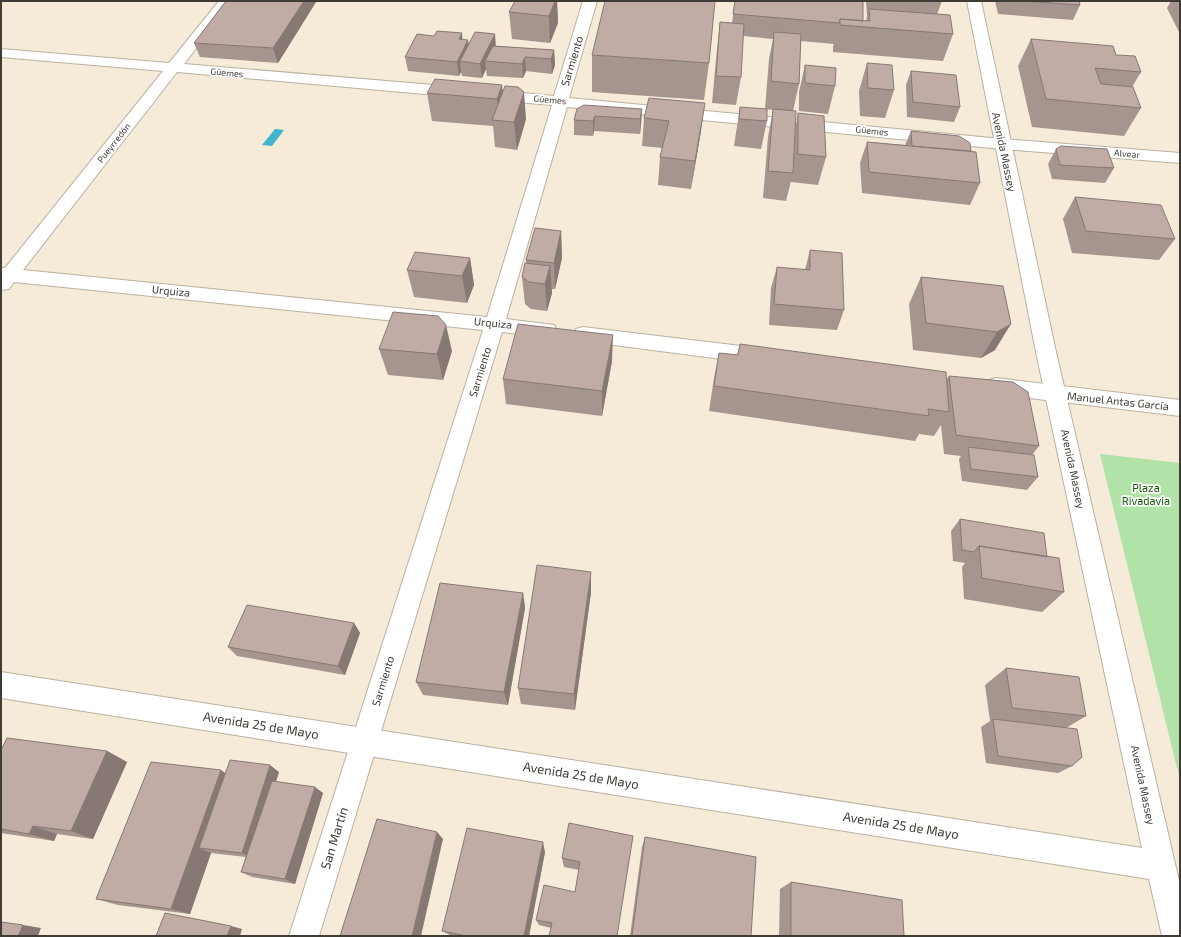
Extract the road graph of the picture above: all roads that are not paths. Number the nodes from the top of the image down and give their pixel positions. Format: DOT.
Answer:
graph roads {
  1 [pos="226,1"];
  2 [pos="590,1"];
  3 [pos="974,1"];
  4 [pos="1,53"];
  5 [pos="173,68"];
  6 [pos="560,100"];
  7 [pos="1002,144"];
  8 [pos="1180,158"];
  9 [pos="4,278"];
  10 [pos="495,323"];
  11 [pos="787,360"];
  12 [pos="977,384"];
  13 [pos="1056,394"];
  14 [pos="1180,408"];
  15 [pos="1,685"];
  16 [pos="364,740"];
  17 [pos="1160,866"];
  18 [pos="304,936"];
  19 [pos="1177,936"];
  1 -- 5 [label="street, Pueyrredón"];
  2 -- 6 [label="street, Sarmiento"];
  3 -- 7 [label="street, Avenida Massey"];
  4 -- 5 [label="street, Güemes"];
  5 -- 6 [label="street, Güemes"];
  5 -- 9 [label="street, Pueyrredón"];
  6 -- 7 [label="street, Güemes"];
  6 -- 10 [label="street, Sarmiento"];
  7 -- 8 [label="street, Alvear"];
  7 -- 13 [label="street, Avenida Massey"];
  9 -- 10 [label="street, Urquiza"];
  10 -- 11 [label="street, Urquiza"];
  10 -- 16 [label="street, Sarmiento"];
  12 -- 13 [label="street"];
  13 -- 14 [label="street, Manuel Antas García"];
  13 -- 17 [label="street, Avenida Massey"];
  15 -- 16 [label="street, Avenida 25 de Mayo"];
  16 -- 17 [label="street, Avenida 25 de Mayo"];
  16 -- 18 [label="street, San Martín"];
  17 -- 19 [label="street, Avenida Massey"];
}
